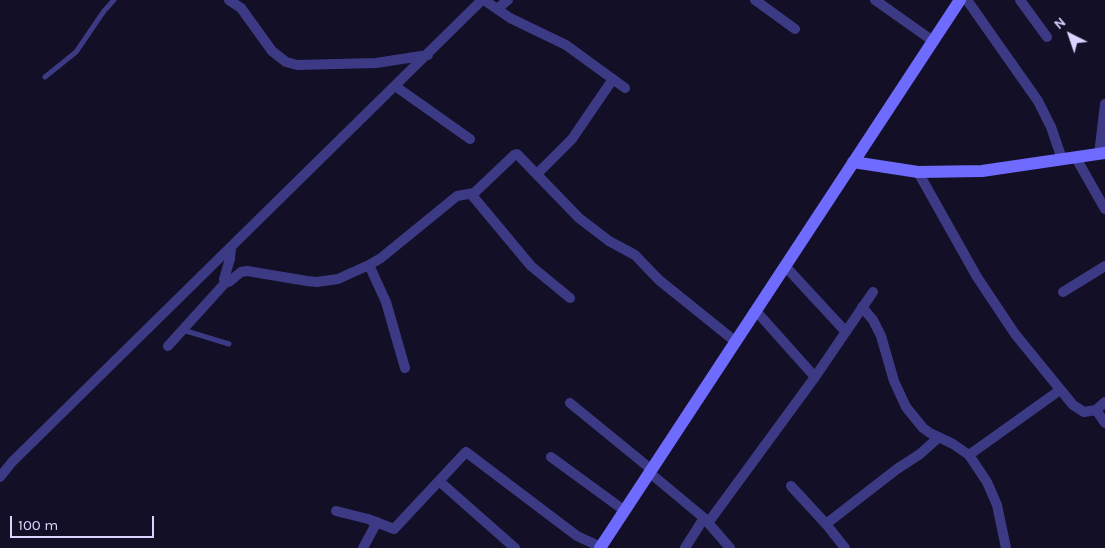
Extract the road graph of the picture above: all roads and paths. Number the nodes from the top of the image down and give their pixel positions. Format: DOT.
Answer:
graph roads {
  1 [pos="114,0"];
  2 [pos="229,0"];
  3 [pos="483,0"];
  4 [pos="508,0"];
  5 [pos="755,0"];
  6 [pos="875,0"];
  7 [pos="960,0"];
  8 [pos="967,0"];
  9 [pos="1020,0"];
  10 [pos="497,9"];
  11 [pos="795,29"];
  12 [pos="1047,37"];
  13 [pos="933,41"];
  14 [pos="428,54"];
  15 [pos="44,77"];
  16 [pos="613,79"];
  17 [pos="395,86"];
  18 [pos="625,88"];
  19 [pos="1105,104"];
  20 [pos="470,139"];
  21 [pos="1102,154"];
  22 [pos="1076,158"];
  23 [pos="1062,159"];
  24 [pos="853,162"];
  25 [pos="918,172"];
  26 [pos="537,174"];
  27 [pos="471,194"];
  28 [pos="1105,209"];
  29 [pos="231,247"];
  30 [pos="369,265"];
  31 [pos="785,266"];
  32 [pos="1105,266"];
  33 [pos="226,282"];
  34 [pos="873,292"];
  35 [pos="1063,292"];
  36 [pos="570,298"];
  37 [pos="862,307"];
  38 [pos="756,311"];
  39 [pos="183,330"];
  40 [pos="846,332"];
  41 [pos="736,342"];
  42 [pos="229,344"];
  43 [pos="168,346"];
  44 [pos="405,368"];
  45 [pos="815,377"];
  46 [pos="1060,390"];
  47 [pos="1105,402"];
  48 [pos="570,403"];
  49 [pos="1096,410"];
  50 [pos="1105,423"];
  51 [pos="939,438"];
  52 [pos="969,455"];
  53 [pos="551,457"];
  54 [pos="651,472"];
  55 [pos="0,477"];
  56 [pos="439,481"];
  57 [pos="791,486"];
  58 [pos="336,511"];
  59 [pos="624,511"];
  60 [pos="706,521"];
  61 [pos="377,522"];
  62 [pos="826,524"];
  63 [pos="603,547"];
  64 [pos="363,548"];
  65 [pos="515,548"];
  66 [pos="685,548"];
  67 [pos="730,548"];
  68 [pos="845,548"];
  69 [pos="1006,548"];
  1 -- 15 [label="lane"];
  2 -- 14 [label="street"];
  3 -- 10 [label="street"];
  3 -- 14 [label="street"];
  4 -- 10 [label="street"];
  5 -- 11 [label="street"];
  6 -- 13 [label="street"];
  7 -- 13 [label="street"];
  8 -- 23 [label="street"];
  9 -- 12 [label="street"];
  10 -- 16 [label="street"];
  13 -- 24 [label="street"];
  14 -- 17 [label="street"];
  16 -- 18 [label="street"];
  16 -- 26 [label="street"];
  17 -- 20 [label="street"];
  17 -- 29 [label="street"];
  19 -- 21 [label="street"];
  21 -- 22 [label="street"];
  22 -- 23 [label="street"];
  22 -- 28 [label="street"];
  23 -- 25 [label="street"];
  24 -- 25 [label="street"];
  24 -- 31 [label="street"];
  25 -- 46 [label="street"];
  26 -- 27 [label="street"];
  26 -- 41 [label="street"];
  27 -- 30 [label="street"];
  27 -- 36 [label="street"];
  29 -- 33 [label="street"];
  29 -- 55 [label="street"];
  30 -- 33 [label="street"];
  30 -- 44 [label="street"];
  31 -- 38 [label="street"];
  31 -- 40 [label="street"];
  32 -- 35 [label="street"];
  33 -- 39 [label="street"];
  34 -- 37 [label="street"];
  37 -- 40 [label="street"];
  37 -- 51 [label="street"];
  38 -- 41 [label="street"];
  38 -- 45 [label="street"];
  39 -- 42 [label="lane"];
  39 -- 43 [label="street"];
  40 -- 45 [label="street"];
  41 -- 54 [label="street"];
  45 -- 60 [label="street"];
  46 -- 49 [label="street"];
  46 -- 52 [label="street"];
  47 -- 49 [label="street"];
  48 -- 54 [label="street"];
  49 -- 50 [label="street"];
  51 -- 52 [label="street"];
  51 -- 62 [label="street"];
  52 -- 69 [label="street"];
  53 -- 59 [label="street"];
  54 -- 59 [label="street"];
  54 -- 60 [label="street"];
  56 -- 61 [label="street"];
  56 -- 63 [label="street"];
  56 -- 65 [label="street"];
  57 -- 62 [label="street"];
  58 -- 61 [label="street"];
  59 -- 63 [label="street"];
  60 -- 66 [label="street"];
  60 -- 67 [label="street"];
  61 -- 64 [label="street"];
  62 -- 68 [label="street"];
}
